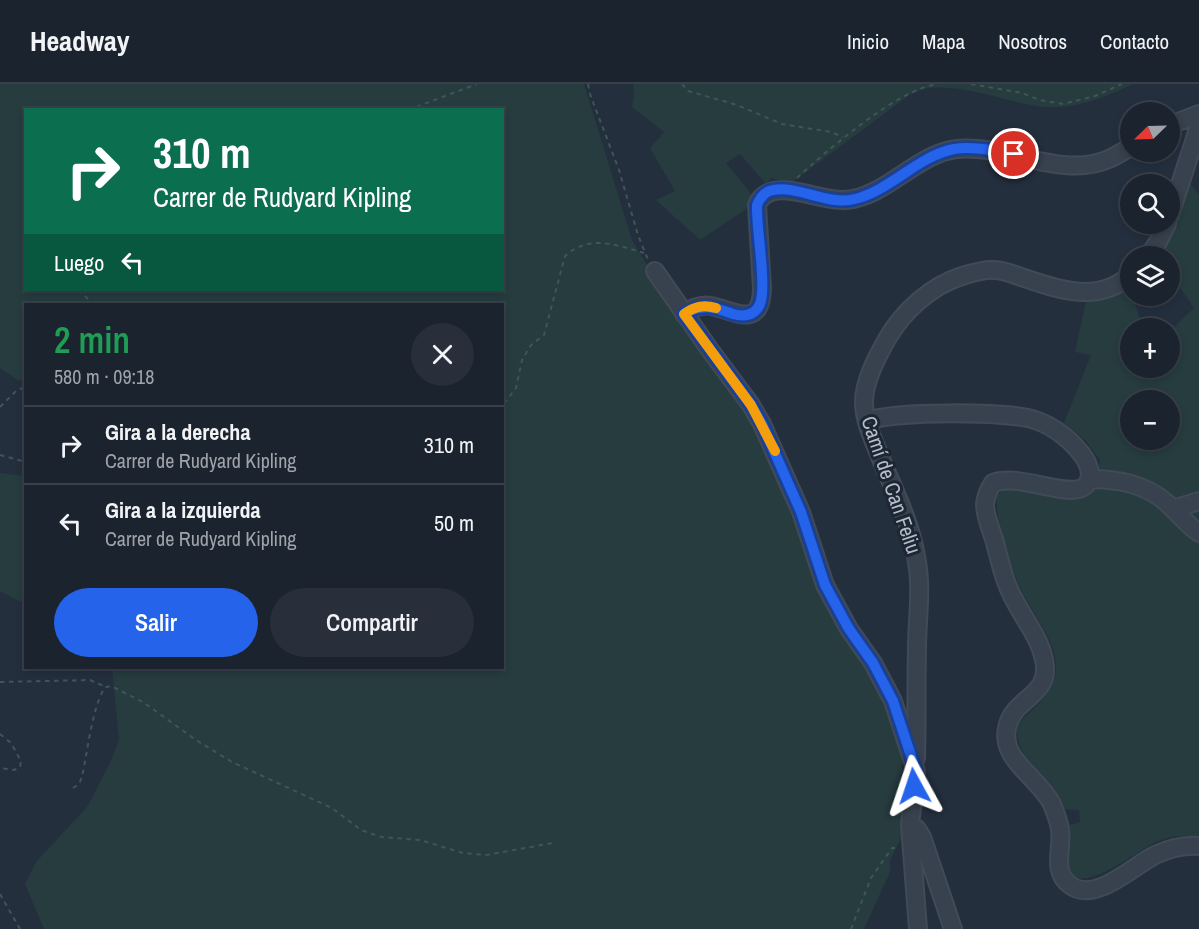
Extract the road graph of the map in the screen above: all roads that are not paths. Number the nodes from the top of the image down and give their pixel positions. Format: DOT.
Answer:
graph roads {
  1 [pos="1199,114"];
  2 [pos="1180,121"];
  3 [pos="1199,126"];
  4 [pos="1120,154"];
  5 [pos="1180,184"];
  6 [pos="655,271"];
  7 [pos="1120,283"];
  8 [pos="684,314"];
  9 [pos="868,421"];
  10 [pos="1089,479"];
  11 [pos="1199,501"];
  12 [pos="1173,509"];
  13 [pos="1199,533"];
  14 [pos="916,771"];
  15 [pos="910,825"];
  16 [pos="1199,846"];
  17 [pos="918,929"];
  18 [pos="953,929"];
  1 -- 2 [label="street"];
  3 -- 5 [label="street"];
  4 -- 8 [label="street"];
  6 -- 8 [label="street"];
  7 -- 9 [label="street, Camí de Can Feliu"];
  8 -- 14 [label="street"];
  9 -- 10 [label="street"];
  9 -- 14 [label="street, Camí de Can Feliu"];
  10 -- 12 [label="street"];
  10 -- 16 [label="street"];
  11 -- 12 [label="street"];
  12 -- 13 [label="street"];
  14 -- 15 [label="street, Camí de Can Feliu"];
  15 -- 17 [label="street, Camí de Can Feliu"];
  15 -- 18 [label="street"];
}
